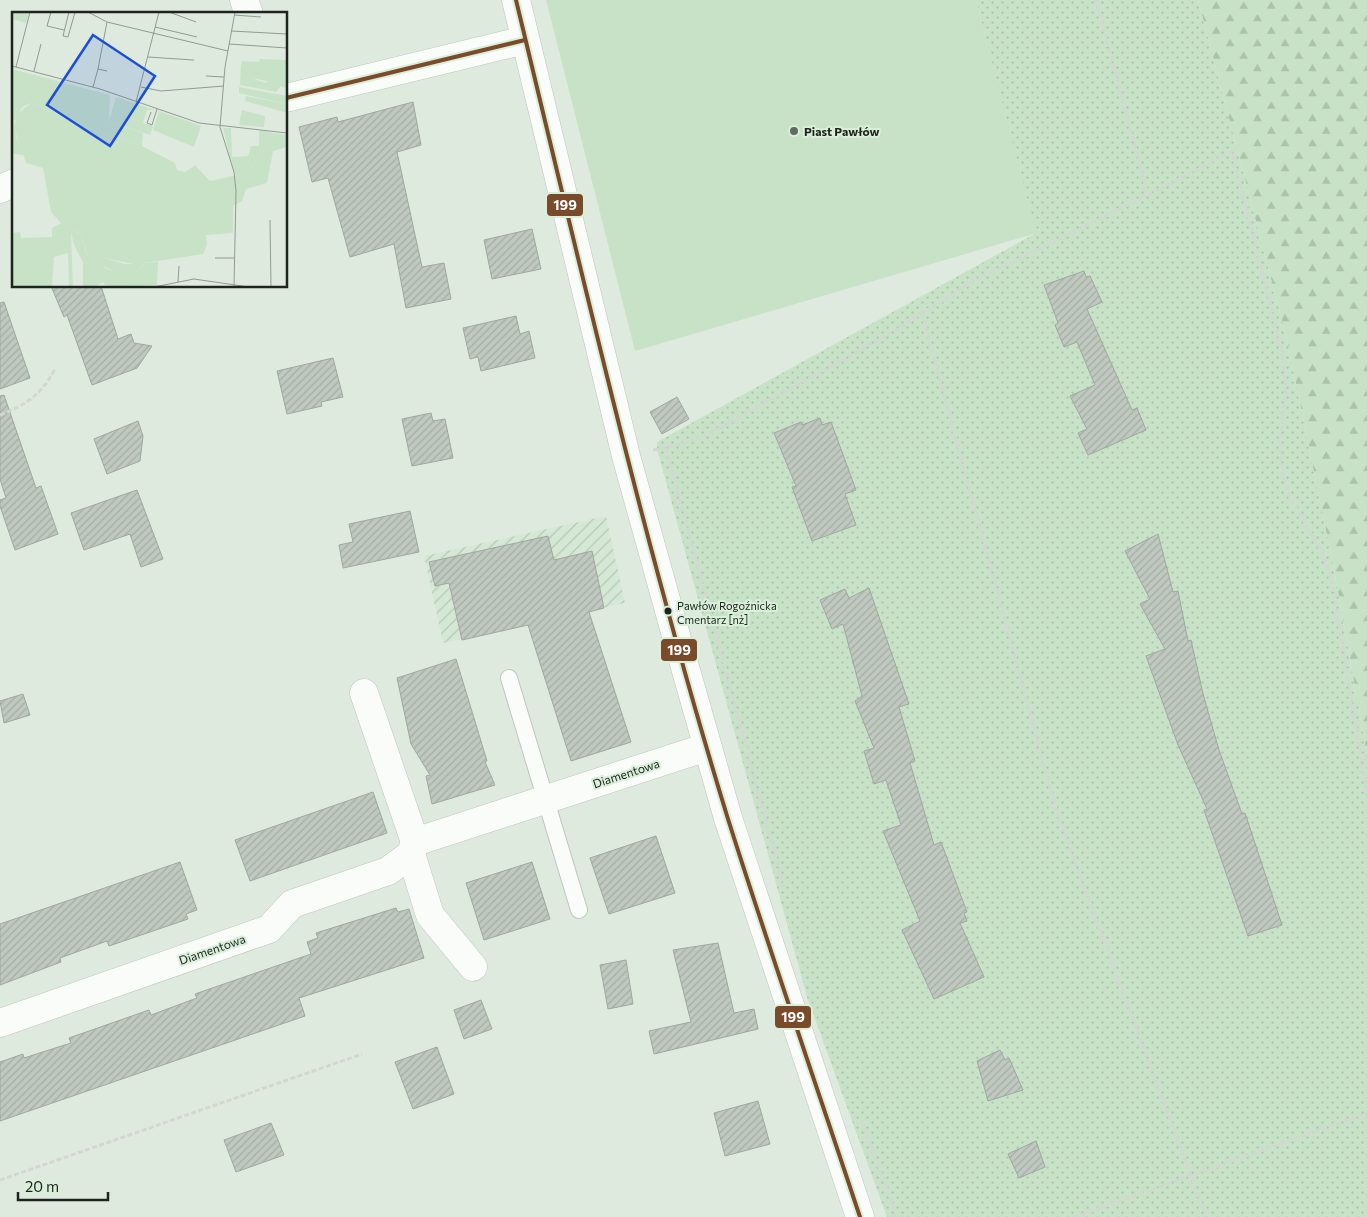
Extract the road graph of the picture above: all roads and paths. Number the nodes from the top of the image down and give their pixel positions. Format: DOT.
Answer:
graph roads {
  1 [pos="244,0"];
  2 [pos="516,0"];
  3 [pos="1096,0"];
  4 [pos="248,12"];
  5 [pos="525,40"];
  6 [pos="288,98"];
  7 [pos="12,184"];
  8 [pos="0,189"];
  9 [pos="1148,195"];
  10 [pos="922,312"];
  11 [pos="55,369"];
  12 [pos="0,415"];
  13 [pos="666,448"];
  14 [pos="626,456"];
  15 [pos="509,678"];
  16 [pos="364,693"];
  17 [pos="707,747"];
  18 [pos="1367,793"];
  19 [pos="545,799"];
  20 [pos="413,848"];
  21 [pos="785,889"];
  22 [pos="579,910"];
  23 [pos="473,967"];
  24 [pos="0,1023"];
  25 [pos="362,1054"];
  26 [pos="1367,1113"];
  27 [pos="859,1115"];
  28 [pos="1191,1175"];
  29 [pos="0,1180"];
  30 [pos="860,1217"];
  31 [pos="897,1217"];
  32 [pos="1075,1217"];
  33 [pos="1206,1217"];
  1 -- 4 [label="street"];
  2 -- 5 [label="street"];
  3 -- 9 [label="path"];
  5 -- 6 [label="street"];
  5 -- 14 [label="street"];
  7 -- 8 [label="street"];
  9 -- 10 [label="path"];
  9 -- 18 [label="path"];
  10 -- 13 [label="path"];
  10 -- 28 [label="path"];
  11 -- 12 [label="path"];
  13 -- 14 [label="path"];
  13 -- 21 [label="path"];
  14 -- 17 [label="street"];
  15 -- 19 [label="lane"];
  16 -- 20 [label="street"];
  17 -- 19 [label="street, Diamentowa"];
  17 -- 30 [label="street"];
  19 -- 20 [label="street, Diamentowa"];
  19 -- 22 [label="lane"];
  20 -- 23 [label="street"];
  20 -- 24 [label="street, Diamentowa"];
  25 -- 29 [label="path"];
  26 -- 28 [label="path"];
  27 -- 31 [label="path"];
  28 -- 32 [label="path"];
  28 -- 33 [label="path"];
}
